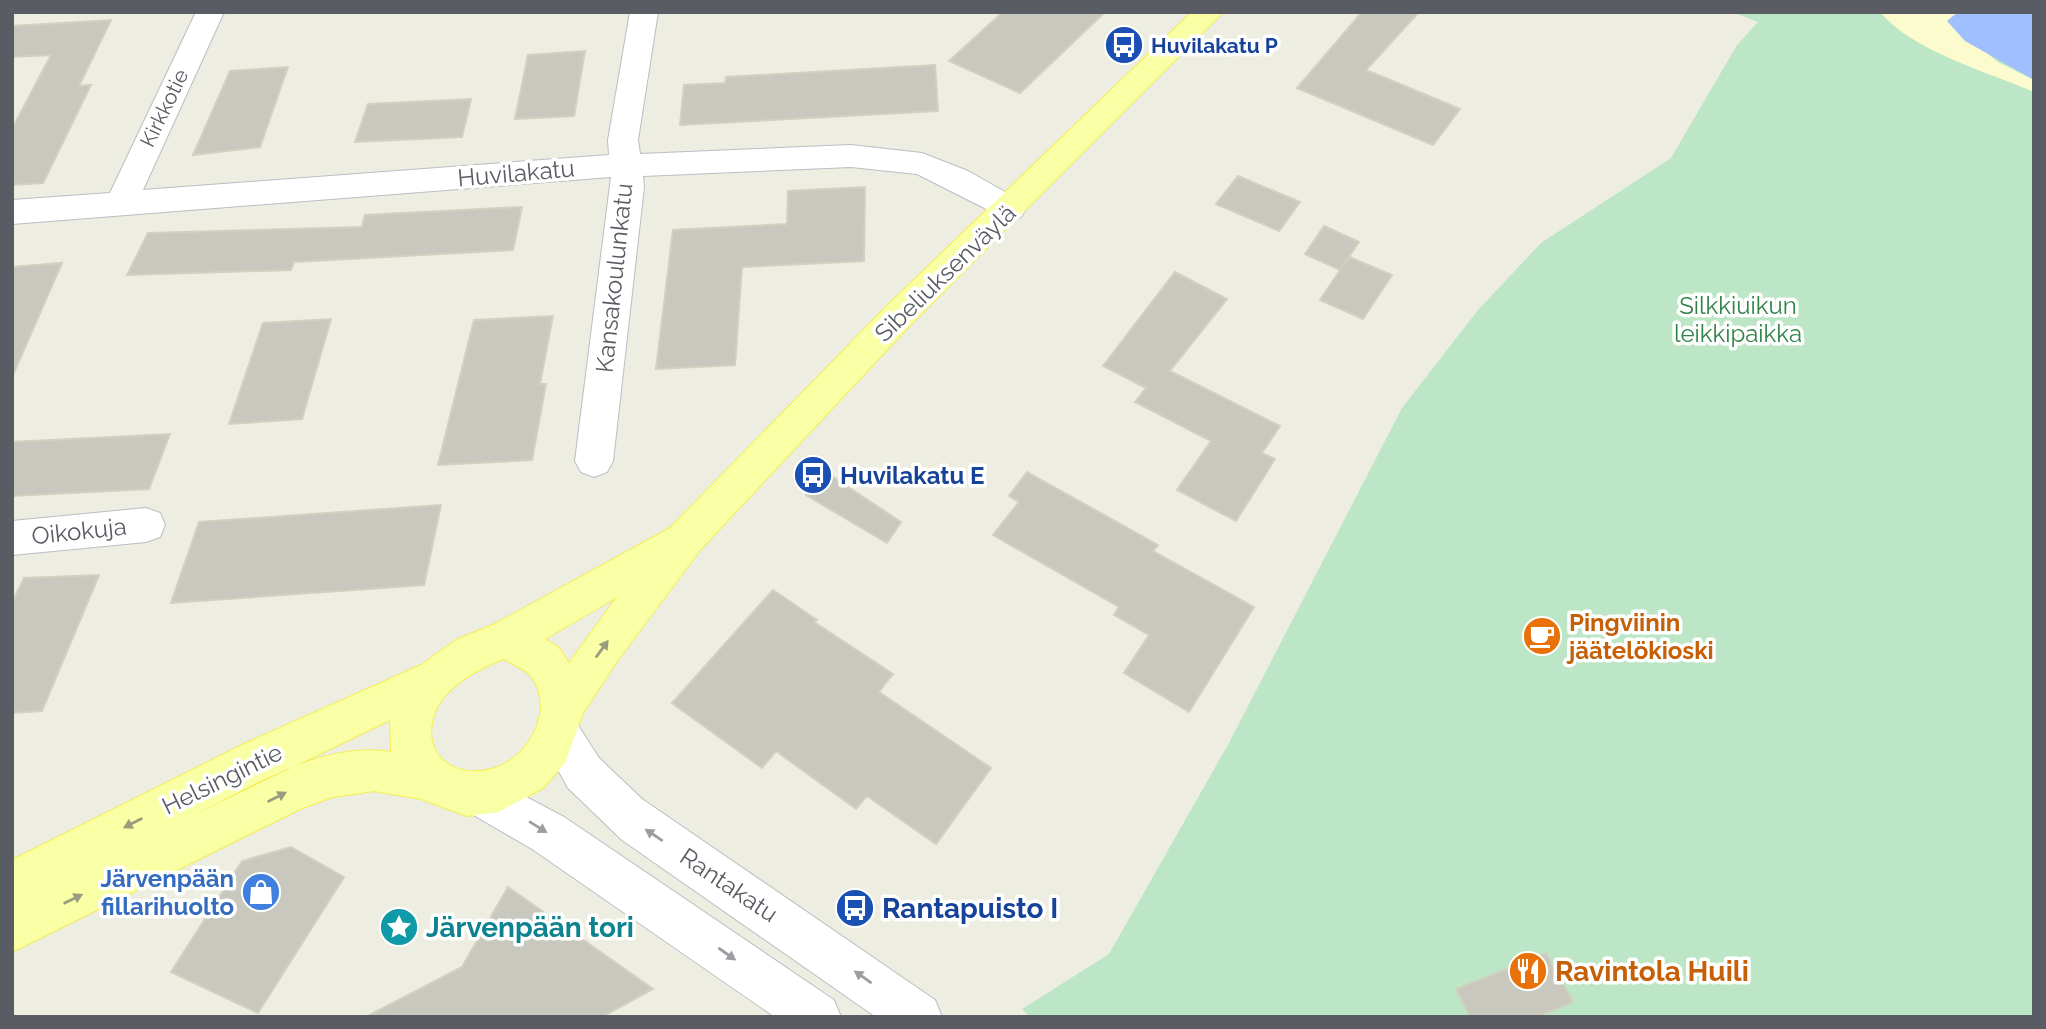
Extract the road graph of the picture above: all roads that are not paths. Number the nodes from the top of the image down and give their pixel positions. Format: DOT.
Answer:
graph roads {
  1 [pos="210,12"];
  2 [pos="644,12"];
  3 [pos="1209,12"];
  4 [pos="623,165"];
  5 [pos="121,204"];
  6 [pos="1010,209"];
  7 [pos="12,212"];
  8 [pos="594,461"];
  9 [pos="146,525"];
  10 [pos="12,538"];
  11 [pos="686,538"];
  12 [pos="507,639"];
  13 [pos="434,679"];
  14 [pos="562,720"];
  15 [pos="428,779"];
  16 [pos="479,794"];
  17 [pos="12,884"];
  18 [pos="12,929"];
  19 [pos="817,1017"];
  20 [pos="918,1017"];
  1 -- 5 [label="street, Kirkkotie"];
  2 -- 4 [label="street, Kansakoulunkatu"];
  3 -- 6 [label="main road, Sibeliuksenväylä"];
  4 -- 5 [label="street, Huvilakatu"];
  4 -- 6 [label="street, Huvilakatu"];
  4 -- 8 [label="street, Kansakoulunkatu"];
  5 -- 7 [label="street, Huvilakatu"];
  6 -- 11 [label="main road, Sibeliuksenväylä"];
  9 -- 10 [label="street, Oikokuja"];
  11 -- 12 [label="main road, Sibeliuksenväylä"];
  14 -- 11 [label="main road, Sibeliuksenväylä, one-way"];
  12 -- 13 [label="main road"];
  12 -- 14 [label="main road"];
  13 -- 15 [label="main road"];
  13 -- 17 [label="main road, Helsingintie, one-way"];
  14 -- 16 [label="main road"];
  20 -- 14 [label="street, Rantakatu, one-way"];
  15 -- 16 [label="main road"];
  18 -- 15 [label="main road, Helsingintie, one-way"];
  16 -- 19 [label="street, one-way"];
}
